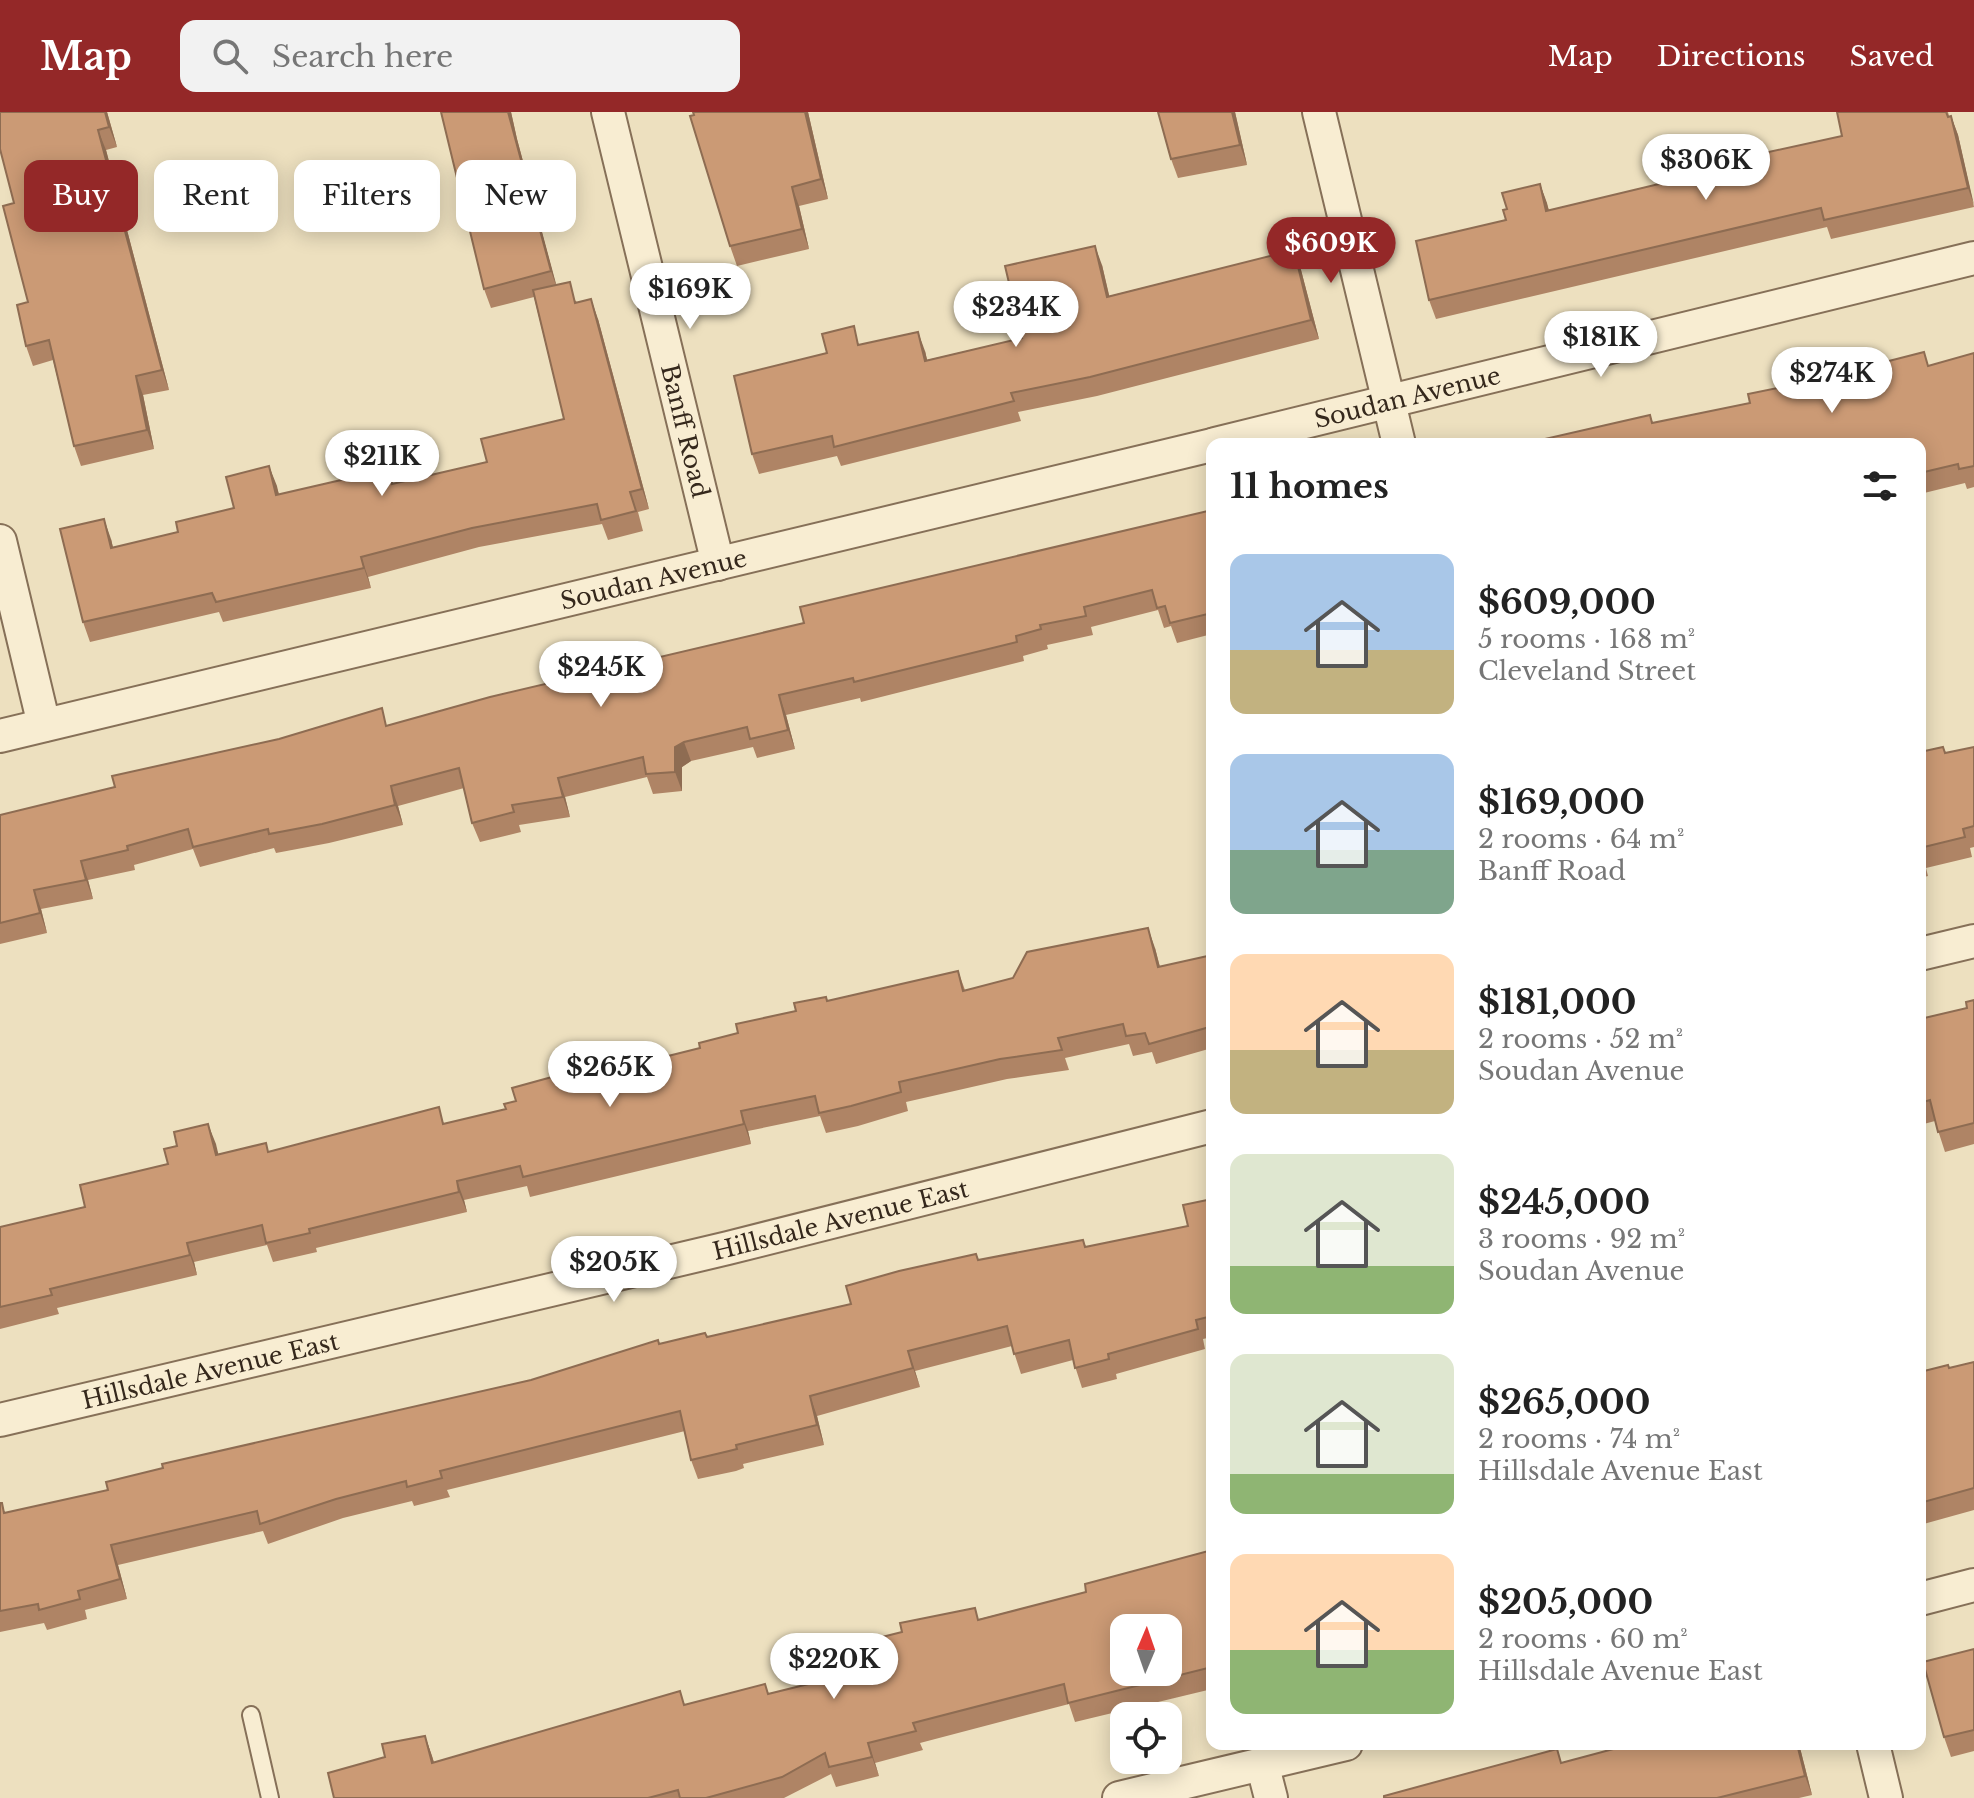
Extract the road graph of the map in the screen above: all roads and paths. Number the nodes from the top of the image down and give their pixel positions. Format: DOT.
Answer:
graph roads {
  1 [pos="608,112"];
  2 [pos="1319,112"];
  3 [pos="1974,258"];
  4 [pos="1388,401"];
  5 [pos="1237,438"];
  6 [pos="1397,438"];
  7 [pos="1206,446"];
  8 [pos="0,541"];
  9 [pos="718,564"];
  10 [pos="44,725"];
  11 [pos="0,736"];
  12 [pos="1974,941"];
  13 [pos="1926,953"];
  14 [pos="1206,1128"];
  15 [pos="0,1420"];
  16 [pos="1974,1585"];
  17 [pos="1926,1597"];
  18 [pos="251,1715"];
  19 [pos="1319,1750"];
  20 [pos="1874,1750"];
  21 [pos="1262,1763"];
  22 [pos="270,1798"];
  23 [pos="1119,1798"];
  24 [pos="1271,1798"];
  25 [pos="1886,1798"];
  1 -- 9 [label="street, Banff Road"];
  2 -- 4 [label="street"];
  3 -- 4 [label="street, Soudan Avenue"];
  4 -- 5 [label="street, Soudan Avenue"];
  4 -- 6 [label="street"];
  7 -- 9 [label="street, Soudan Avenue"];
  8 -- 10 [label="street"];
  9 -- 10 [label="street, Soudan Avenue"];
  10 -- 11 [label="street, Soudan Avenue"];
  12 -- 13 [label="street"];
  14 -- 15 [label="street, Hillsdale Avenue East"];
  16 -- 17 [label="street"];
  18 -- 22 [label="lane"];
  19 -- 21 [label="street"];
  20 -- 25 [label="street"];
  21 -- 23 [label="street"];
  21 -- 24 [label="street"];
}
